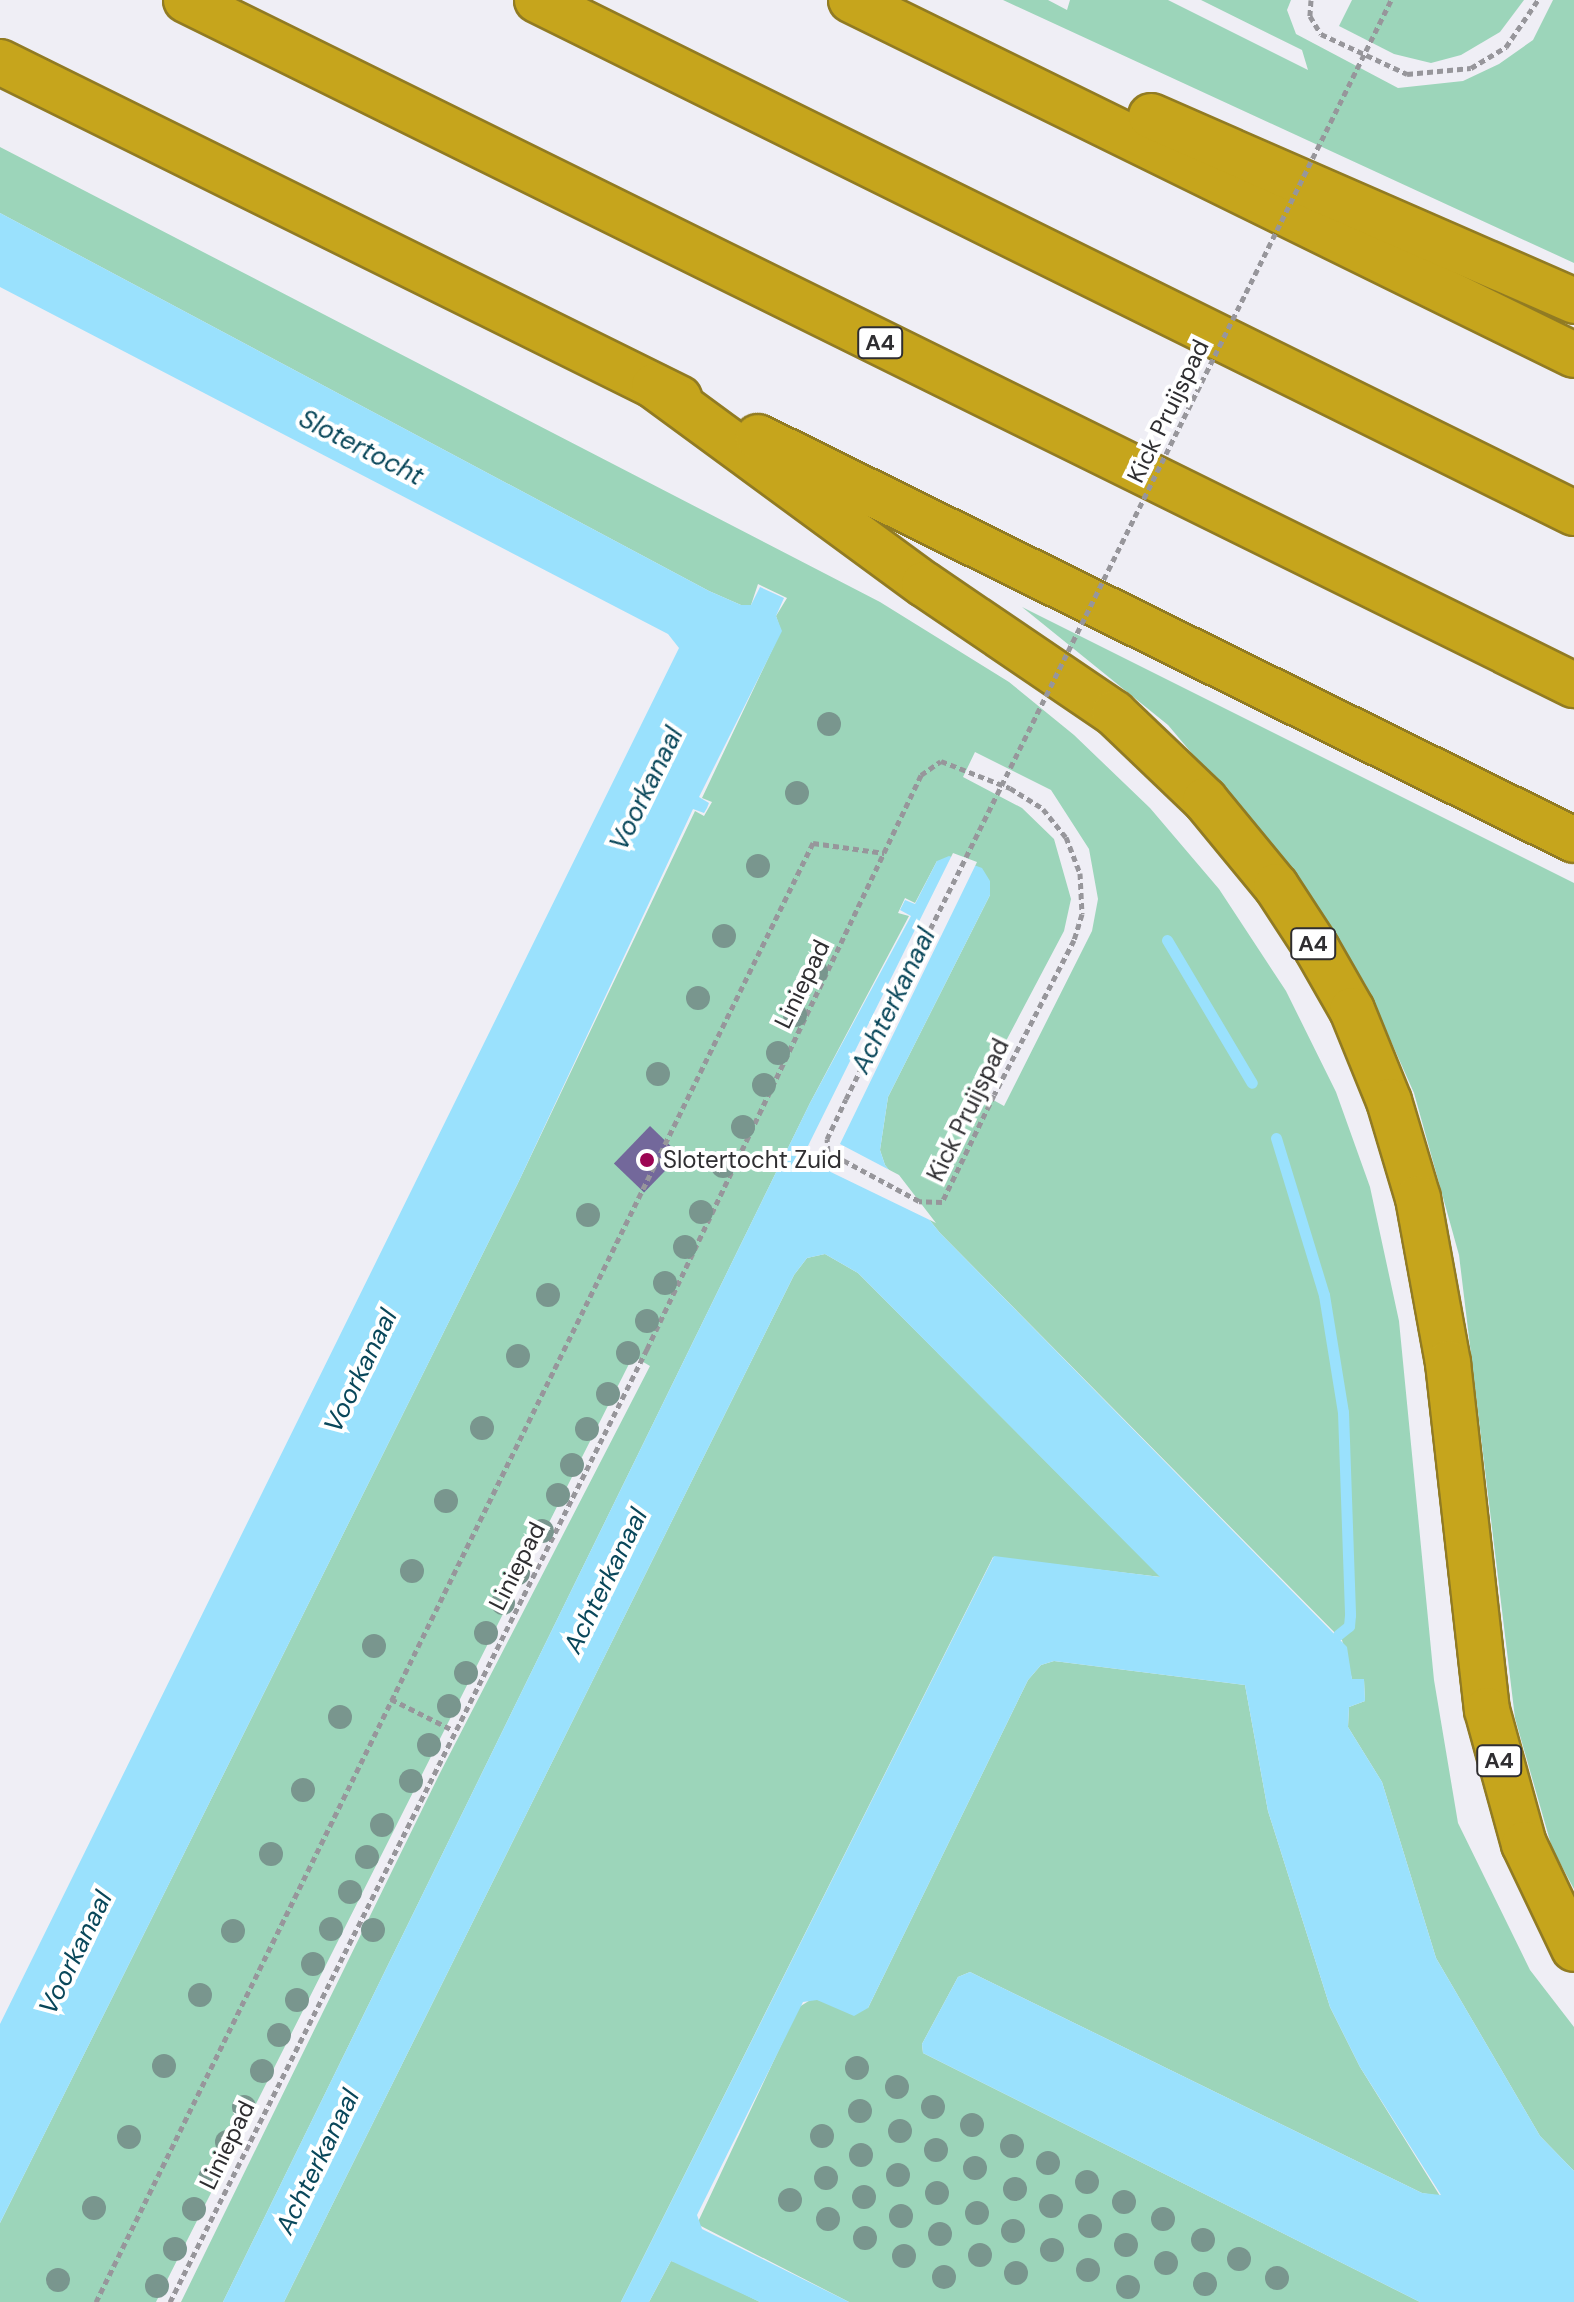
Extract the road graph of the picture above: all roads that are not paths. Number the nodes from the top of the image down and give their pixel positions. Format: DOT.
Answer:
graph roads {
  1 [pos="186,0"];
  2 [pos="537,0"];
  3 [pos="851,0"];
  4 [pos="865,0"];
  5 [pos="0,62"];
  6 [pos="1574,301"];
  7 [pos="1574,355"];
  8 [pos="654,386"];
  9 [pos="1574,513"];
  10 [pos="1574,685"];
  11 [pos="1574,840"];
  12 [pos="1574,1949"];
  1 -- 10 [label="highway, A4"];
  2 -- 9 [label="highway"];
  3 -- 7 [label="highway"];
  4 -- 6 [label="highway"];
  5 -- 8 [label="highway, A4"];
  8 -- 11 [label="highway, A4"];
  8 -- 12 [label="highway, A4"];
}
